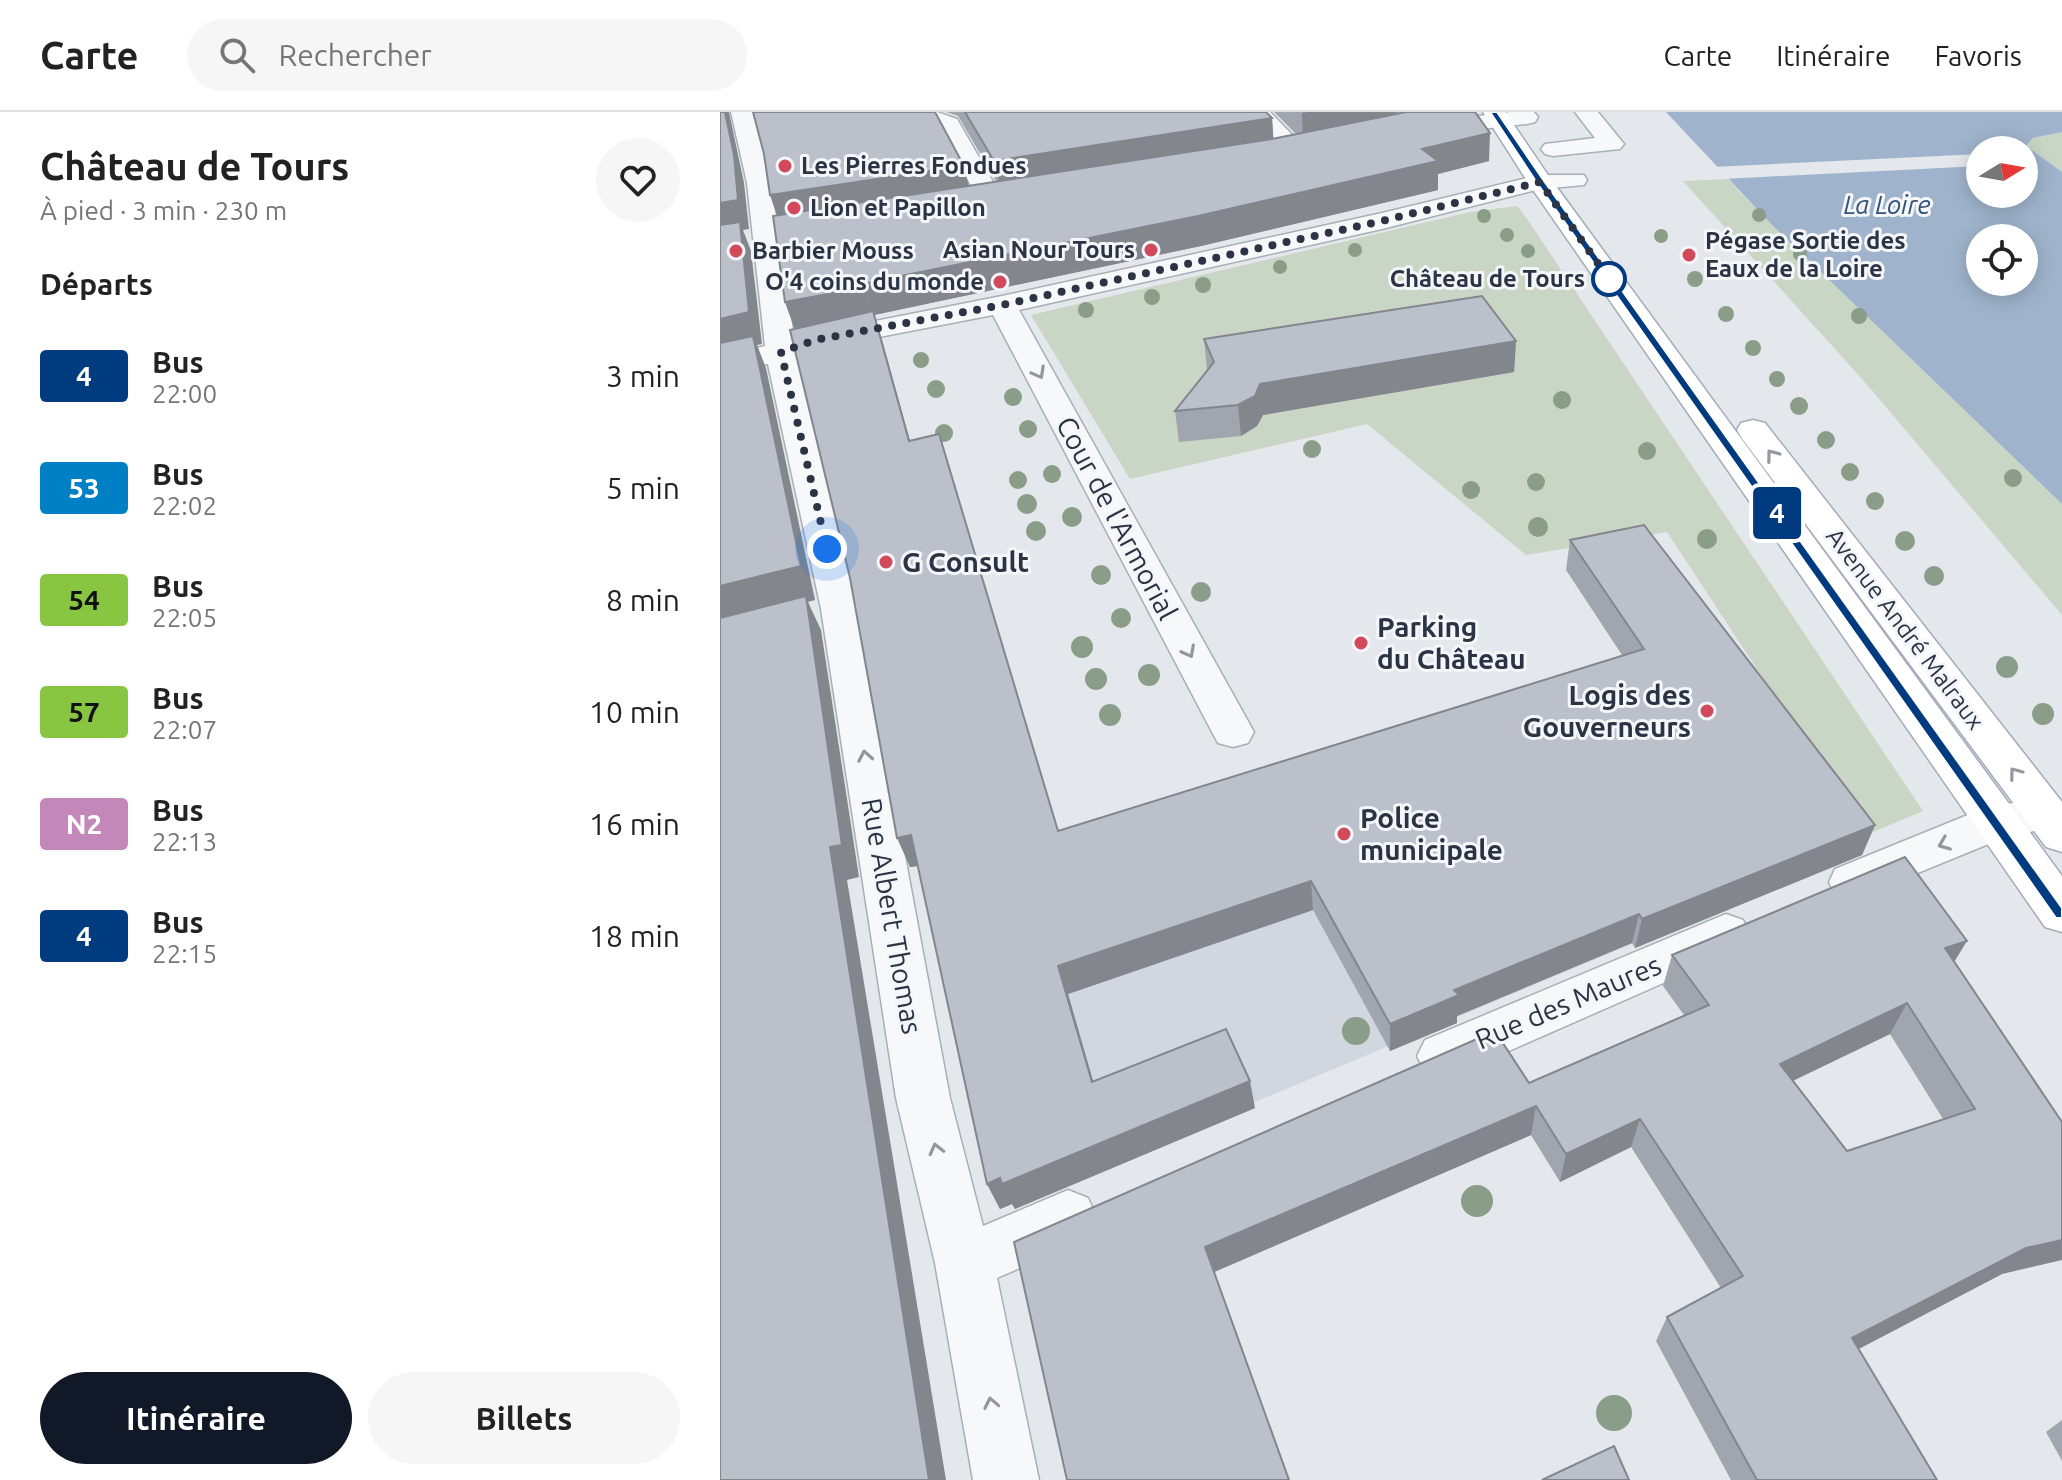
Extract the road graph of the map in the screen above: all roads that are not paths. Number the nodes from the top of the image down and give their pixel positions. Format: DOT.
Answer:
graph roads {
  1 [pos="742,112"];
  2 [pos="916,112"];
  3 [pos="1257,112"];
  4 [pos="1586,112"];
  5 [pos="1511,115"];
  6 [pos="1463,124"];
  7 [pos="1325,145"];
  8 [pos="1556,170"];
  9 [pos="1022,196"];
  10 [pos="991,201"];
  11 [pos="961,205"];
  12 [pos="797,231"];
  13 [pos="767,236"];
  14 [pos="736,242"];
  15 [pos="1002,305"];
  16 [pos="781,352"];
  17 [pos="720,365"];
  18 [pos="1233,732"];
  19 [pos="1996,822"];
  20 [pos="2053,824"];
  21 [pos="2062,913"];
  22 [pos="1408,1071"];
  23 [pos="1107,1201"];
  24 [pos="964,1263"];
  25 [pos="1006,1480"];
  1 -- 13 [label="street, Rue Albert Thomas"];
  2 -- 10 [label="street"];
  3 -- 7 [label="street"];
  4 -- 8 [label="street"];
  5 -- 6 [label="street"];
  5 -- 8 [label="main road, Avenue André Malraux"];
  8 -- 15 [label="street"];
  8 -- 19 [label="main road, Avenue André Malraux"];
  20 -- 8 [label="main road, Avenue André Malraux, one-way"];
  9 -- 10 [label="street"];
  10 -- 11 [label="street"];
  12 -- 13 [label="street"];
  13 -- 14 [label="street"];
  13 -- 16 [label="street, Rue Albert Thomas"];
  15 -- 16 [label="street"];
  15 -- 18 [label="street, Cour de l'Armorial, one-way"];
  16 -- 17 [label="street"];
  24 -- 16 [label="street, Rue Albert Thomas, one-way"];
  19 -- 20 [label="street, Rue des Maures"];
  19 -- 21 [label="main road, Avenue André Malraux"];
  19 -- 22 [label="street, Rue des Maures, one-way"];
  23 -- 24 [label="street"];
  25 -- 24 [label="street, Rue Albert Thomas, one-way"];
}
